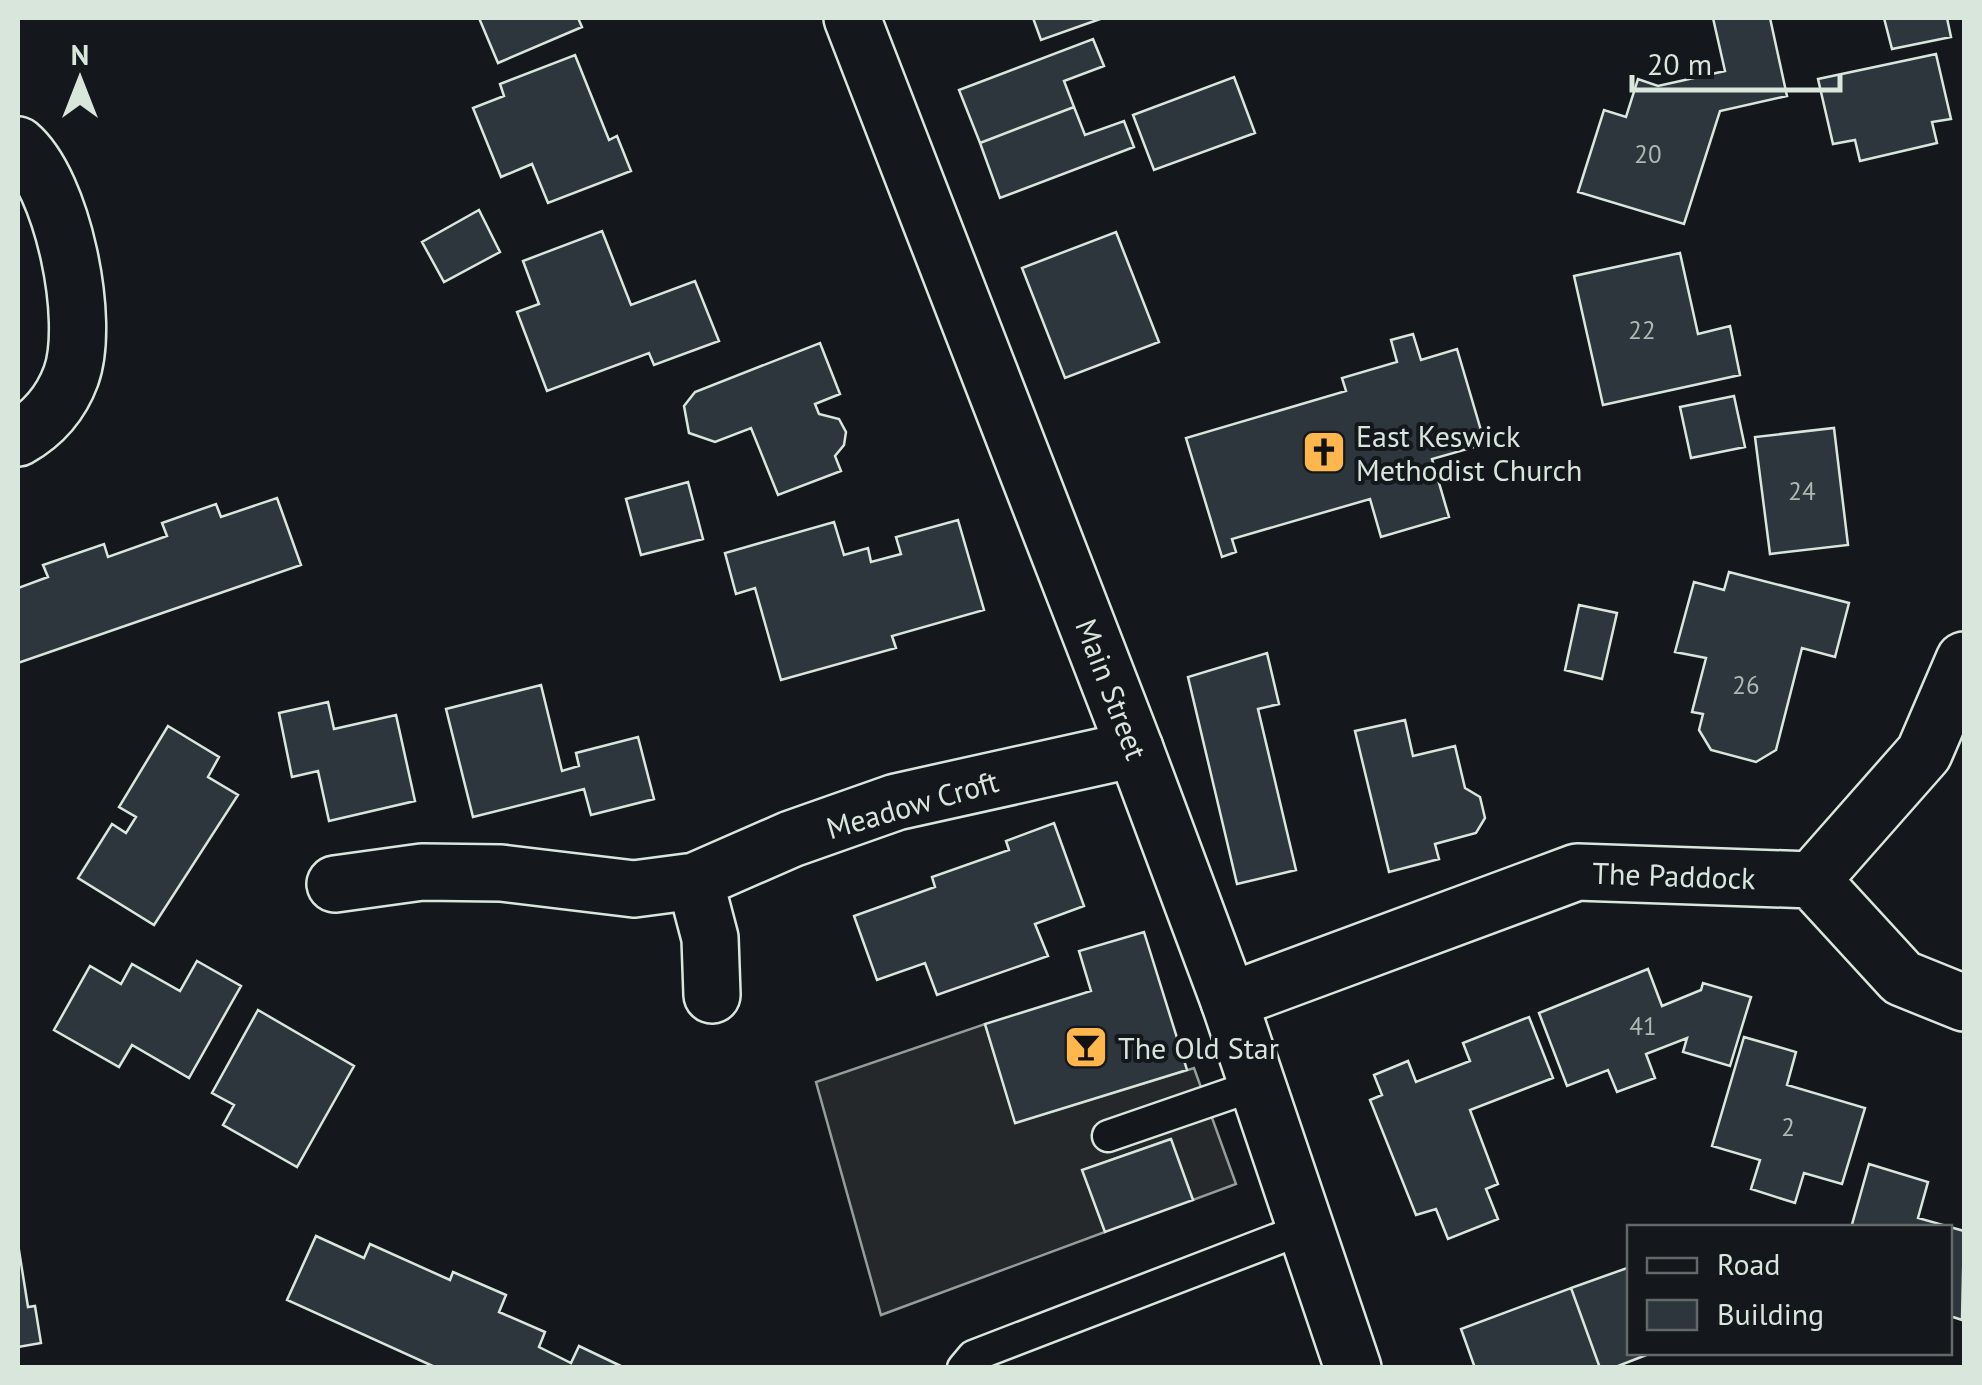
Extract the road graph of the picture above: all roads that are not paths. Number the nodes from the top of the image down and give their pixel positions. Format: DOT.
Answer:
graph roads {
  1 [pos="852,18"];
  2 [pos="18,145"];
  3 [pos="18,438"];
  4 [pos="1964,660"];
  5 [pos="1135,749"];
  6 [pos="1812,880"];
  7 [pos="695,881"];
  8 [pos="336,884"];
  9 [pos="712,996"];
  10 [pos="1229,1001"];
  11 [pos="1964,1003"];
  12 [pos="1256,1084"];
  13 [pos="1108,1136"];
  14 [pos="1303,1229"];
  15 [pos="962,1368"];
  16 [pos="1353,1368"];
  1 -- 5 [label="street, Main Street"];
  2 -- 3 [label="street"];
  4 -- 6 [label="street"];
  5 -- 7 [label="street, Meadow Croft"];
  5 -- 10 [label="street, Main Street"];
  6 -- 10 [label="street, The Paddock"];
  6 -- 11 [label="street"];
  7 -- 8 [label="street, Meadow Croft"];
  7 -- 9 [label="street"];
  10 -- 12 [label="street, Main Street"];
  12 -- 13 [label="lane"];
  12 -- 14 [label="street, Main Street"];
  14 -- 15 [label="lane"];
  14 -- 16 [label="street, Main Street"];
}
